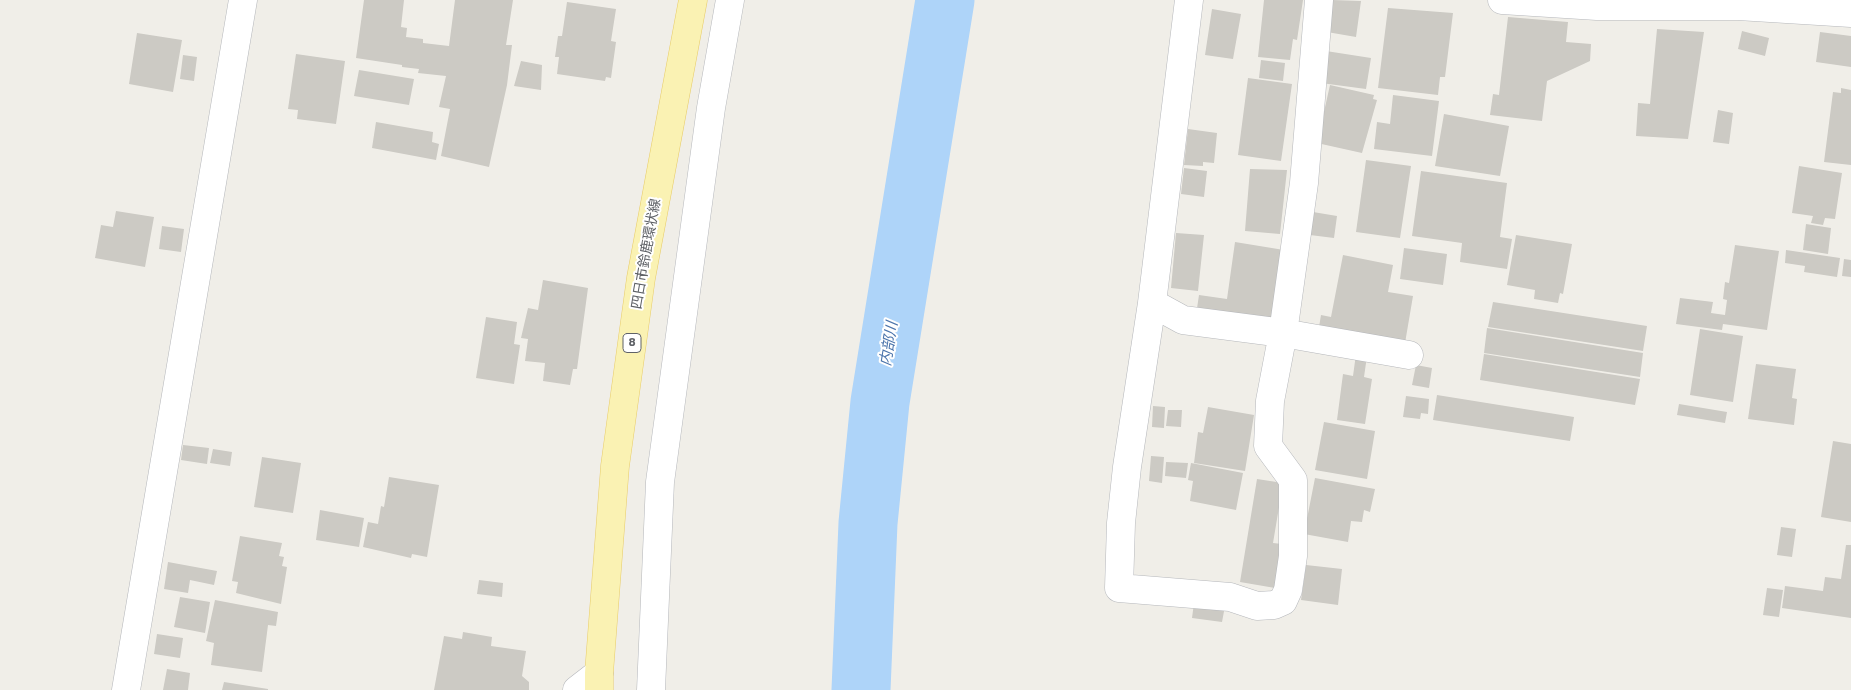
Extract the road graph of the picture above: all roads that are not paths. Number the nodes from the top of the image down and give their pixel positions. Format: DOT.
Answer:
graph roads {
  1 [pos="243,0"];
  2 [pos="693,0"];
  3 [pos="730,0"];
  4 [pos="1189,0"];
  5 [pos="1319,0"];
  6 [pos="1502,0"];
  7 [pos="1851,13"];
  8 [pos="1152,303"];
  9 [pos="1283,333"];
  10 [pos="1408,355"];
  11 [pos="599,681"];
  12 [pos="126,690"];
  13 [pos="578,690"];
  14 [pos="651,690"];
  1 -- 12 [label="street"];
  2 -- 11 [label="main road, 四日市鈴鹿環状線 / 8"];
  3 -- 14 [label="street"];
  4 -- 8 [label="street"];
  5 -- 9 [label="street"];
  6 -- 7 [label="street"];
  8 -- 9 [label="street"];
  8 -- 9 [label="street"];
  9 -- 10 [label="street"];
  11 -- 13 [label="street"];
}
